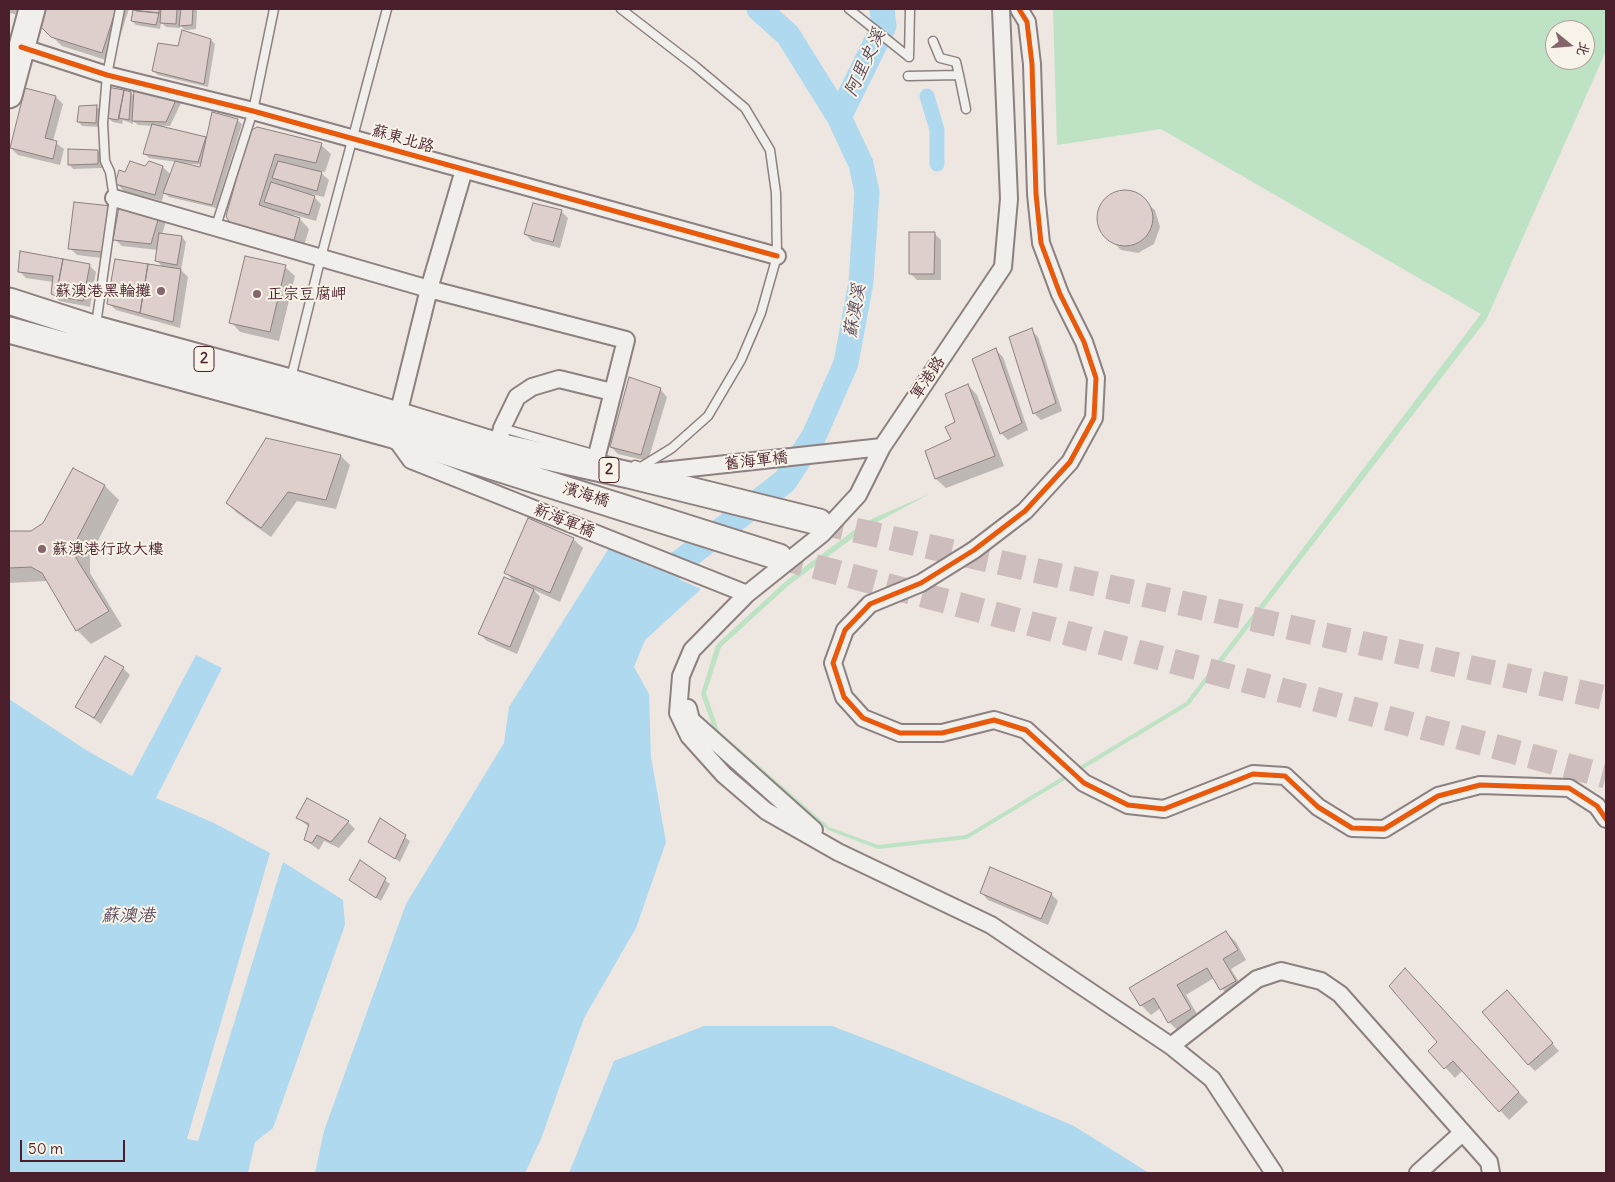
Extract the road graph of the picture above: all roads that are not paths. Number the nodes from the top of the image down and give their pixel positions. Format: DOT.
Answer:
graph roads {
  1 [pos="32,9"];
  2 [pos="120,9"];
  3 [pos="274,9"];
  4 [pos="387,9"];
  5 [pos="621,9"];
  6 [pos="849,9"];
  7 [pos="910,9"];
  8 [pos="1001,9"];
  9 [pos="1019,9"];
  10 [pos="933,41"];
  11 [pos="21,47"];
  12 [pos="107,74"];
  13 [pos="959,75"];
  14 [pos="908,76"];
  15 [pos="9,95"];
  16 [pos="966,109"];
  17 [pos="252,111"];
  18 [pos="353,138"];
  19 [pos="464,170"];
  20 [pos="114,198"];
  21 [pos="216,226"];
  22 [pos="777,256"];
  23 [pos="320,257"];
  24 [pos="430,289"];
  25 [pos="9,302"];
  26 [pos="96,329"];
  27 [pos="9,330"];
  28 [pos="612,392"];
  29 [pos="287,393"];
  30 [pos="396,425"];
  31 [pos="500,437"];
  32 [pos="882,447"];
  33 [pos="602,456"];
  34 [pos="626,468"];
  35 [pos="820,522"];
  36 [pos="779,557"];
  37 [pos="747,594"];
  38 [pos="1606,818"];
  39 [pos="1171,1046"];
  40 [pos="1462,1133"];
  41 [pos="1274,1173"];
  42 [pos="1418,1173"];
  43 [pos="1491,1173"];
  1 -- 11 [label="main road"];
  2 -- 12 [label="lane"];
  3 -- 17 [label="lane"];
  4 -- 18 [label="lane"];
  5 -- 22 [label="lane"];
  6 -- 7 [label="lane"];
  8 -- 32 [label="street, 軍港路"];
  9 -- 38 [label="street"];
  10 -- 13 [label="lane"];
  11 -- 12 [label="street, 蘇東北路"];
  11 -- 15 [label="main road"];
  12 -- 17 [label="street, 蘇東北路"];
  12 -- 20 [label="lane"];
  13 -- 14 [label="lane"];
  13 -- 16 [label="lane"];
  17 -- 18 [label="street, 蘇東北路"];
  17 -- 21 [label="lane"];
  18 -- 19 [label="street, 蘇東北路"];
  18 -- 23 [label="lane"];
  19 -- 22 [label="street, 蘇東北路"];
  19 -- 24 [label="street"];
  20 -- 21 [label="street"];
  20 -- 26 [label="lane"];
  21 -- 23 [label="street"];
  22 -- 34 [label="lane"];
  23 -- 24 [label="street"];
  23 -- 29 [label="lane"];
  24 -- 28 [label="street"];
  24 -- 30 [label="street"];
  25 -- 26 [label="main road, 2"];
  26 -- 29 [label="main road, 2"];
  27 -- 29 [label="main road, 2"];
  28 -- 31 [label="street"];
  28 -- 33 [label="street"];
  29 -- 30 [label="main road, 2"];
  30 -- 31 [label="main road, 2"];
  30 -- 36 [label="main road, 濱海橋 / 2"];
  30 -- 37 [label="street, 新海軍橋"];
  31 -- 33 [label="lane"];
  31 -- 34 [label="main road, 2"];
  32 -- 34 [label="street, 舊海軍橋"];
  32 -- 37 [label="street, 軍港路"];
  34 -- 35 [label="main road, 2"];
  37 -- 39 [label="street, 軍港路"];
  39 -- 40 [label="street"];
  39 -- 41 [label="street"];
  40 -- 42 [label="street"];
  40 -- 43 [label="street"];
}
